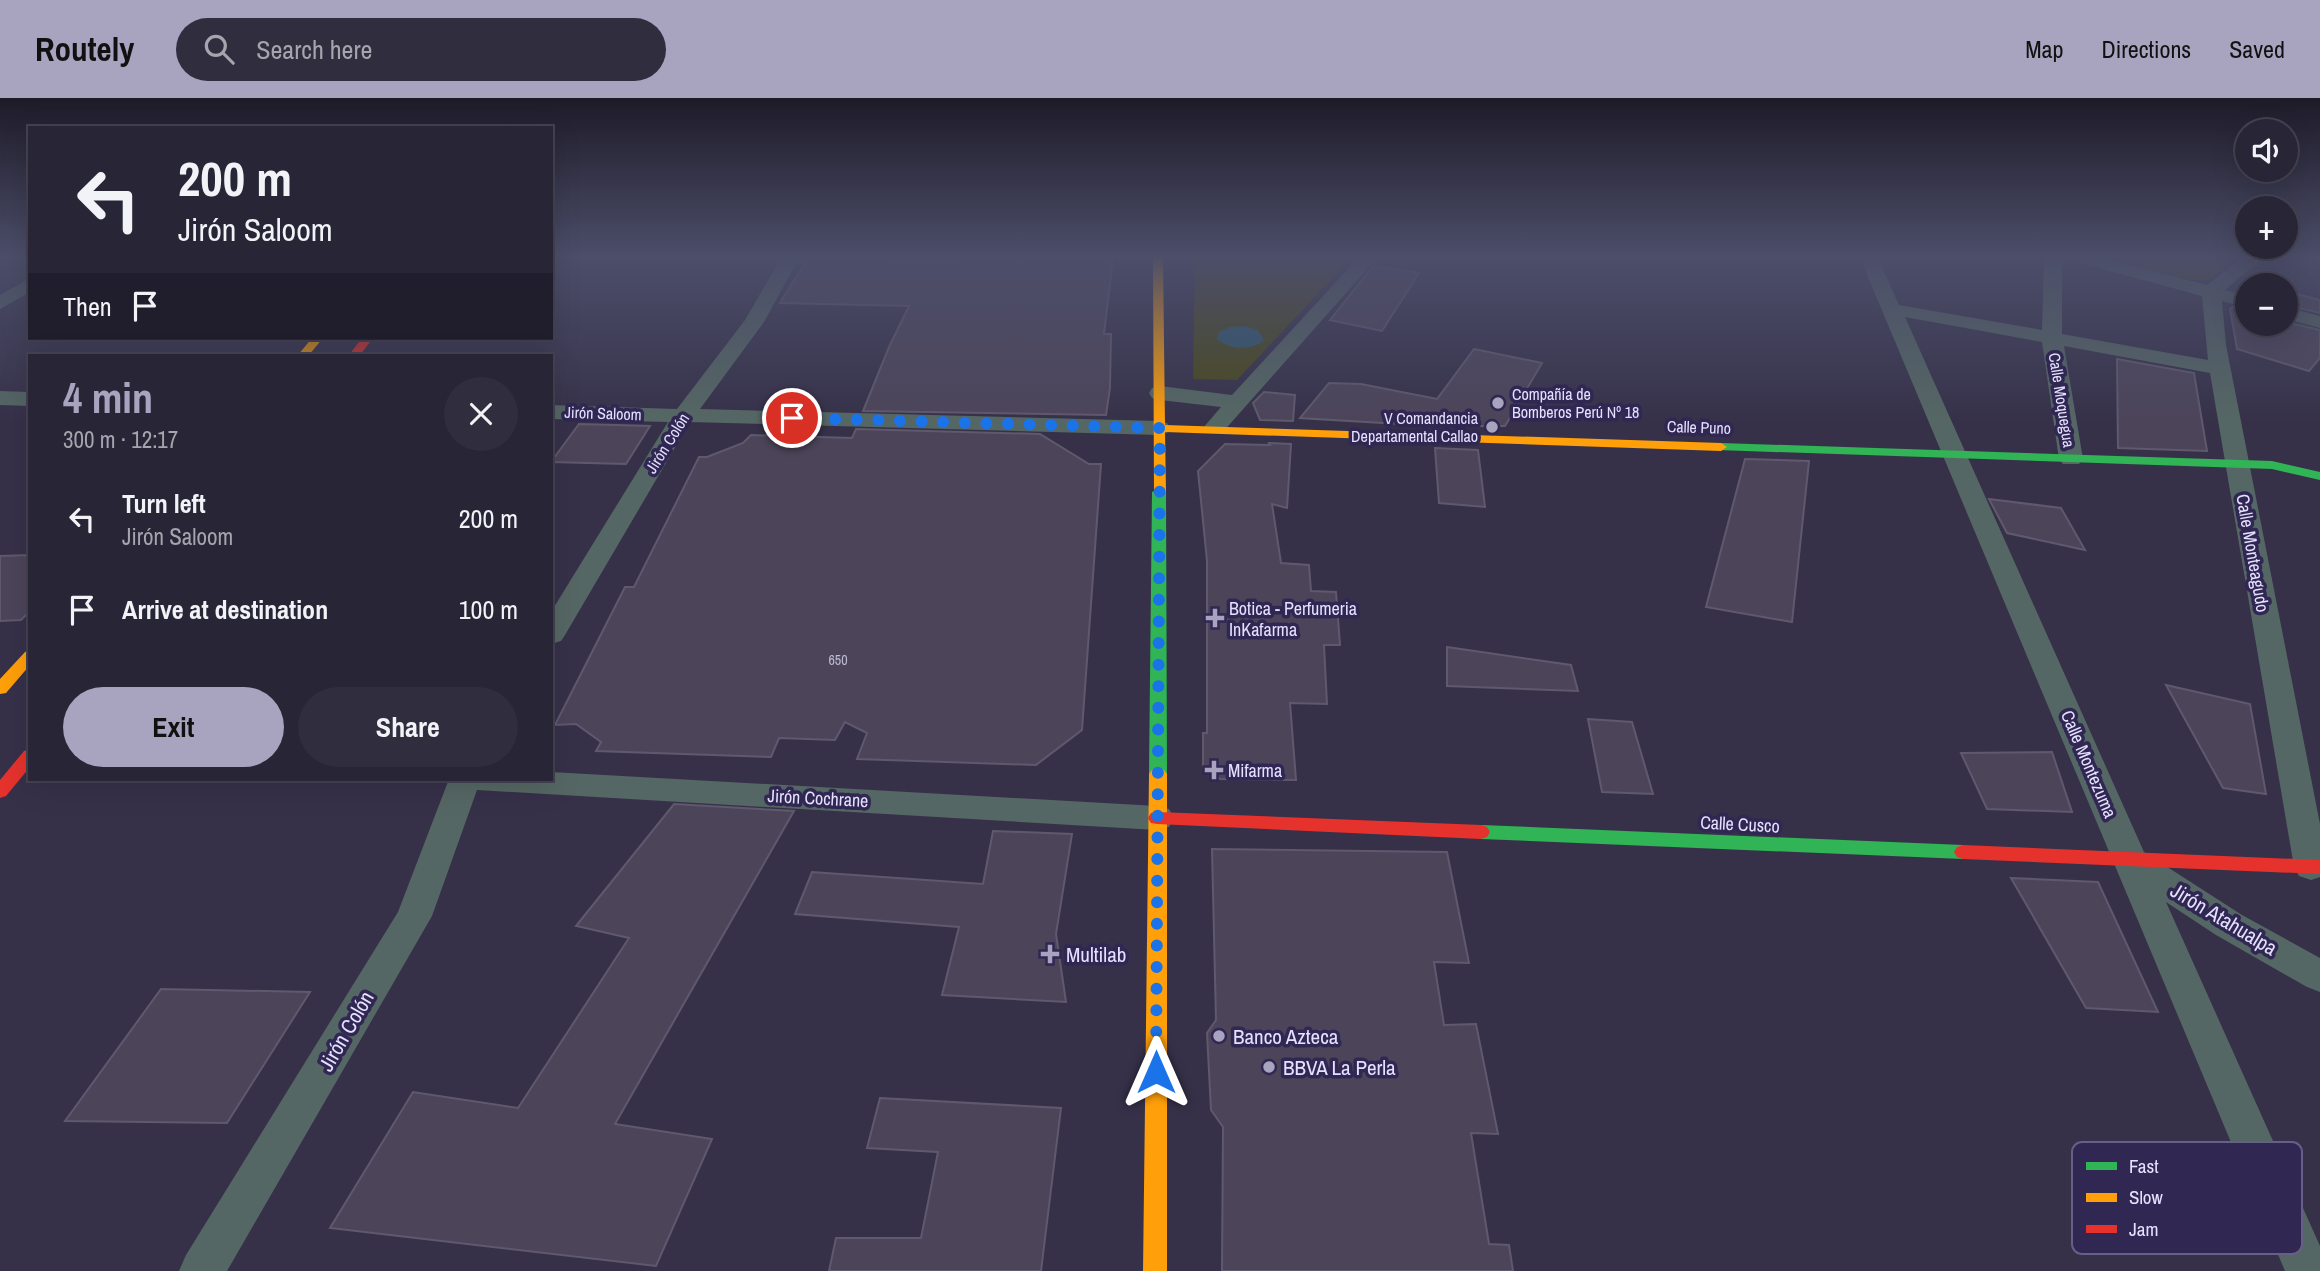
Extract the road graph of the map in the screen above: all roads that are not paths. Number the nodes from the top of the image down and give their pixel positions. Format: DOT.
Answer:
graph roads {
  1 [pos="759,313"];
  2 [pos="1159,313"];
  3 [pos="1318,313"];
  4 [pos="1893,313"];
  5 [pos="1912,313"];
  6 [pos="2052,313"];
  7 [pos="2213,313"];
  8 [pos="2298,316"];
  9 [pos="2320,322"];
  10 [pos="2052,338"];
  11 [pos="316,340"];
  12 [pos="366,340"];
  13 [pos="304,354"];
  14 [pos="355,354"];
  15 [pos="2219,368"];
  16 [pos="1160,393"];
  17 [pos="0,398"];
  18 [pos="28,399"];
  19 [pos="1237,402"];
  20 [pos="553,412"];
  21 [pos="683,416"];
  22 [pos="1160,428"];
  23 [pos="1214,429"];
  24 [pos="1954,455"];
  25 [pos="2071,459"];
  26 [pos="2237,464"];
  27 [pos="2320,476"];
  28 [pos="553,632"];
  29 [pos="28,657"];
  30 [pos="0,689"];
  31 [pos="10,753"];
  32 [pos="28,754"];
  33 [pos="28,757"];
  34 [pos="465,781"];
  35 [pos="513,781"];
  36 [pos="0,792"];
  37 [pos="1157,818"];
  38 [pos="2130,860"];
  39 [pos="2316,867"];
  40 [pos="2320,976"];
  41 [pos="2252,1142"];
  42 [pos="2301,1254"];
  43 [pos="202,1271"];
  44 [pos="1155,1271"];
  45 [pos="2308,1271"];
  1 -- 21 [label="street, Jirón Colón"];
  2 -- 16 [label="street"];
  3 -- 19 [label="street"];
  4 -- 24 [label="street, Calle Montezuma"];
  5 -- 10 [label="street"];
  6 -- 10 [label="street, Calle Moquegua"];
  7 -- 15 [label="street, Calle Monteagudo"];
  8 -- 9 [label="street"];
  10 -- 15 [label="street"];
  10 -- 25 [label="street, Calle Moquegua"];
  11 -- 13 [label="street"];
  12 -- 14 [label="street"];
  15 -- 26 [label="street, Calle Monteagudo"];
  16 -- 19 [label="street"];
  16 -- 22 [label="street"];
  17 -- 18 [label="street"];
  19 -- 23 [label="street"];
  20 -- 21 [label="street, Jirón Saloom"];
  21 -- 22 [label="street, Jirón Saloom"];
  21 -- 28 [label="street, Jirón Colón"];
  22 -- 23 [label="street, Calle Puno"];
  22 -- 37 [label="street"];
  23 -- 24 [label="street, Calle Puno"];
  24 -- 25 [label="street, Calle Puno"];
  24 -- 38 [label="street, Calle Montezuma"];
  25 -- 26 [label="street, Calle Puno"];
  26 -- 27 [label="street, Calle Puno"];
  26 -- 39 [label="street, Calle Monteagudo"];
  29 -- 30 [label="street"];
  31 -- 32 [label="street"];
  33 -- 36 [label="street"];
  34 -- 43 [label="street, Jirón Colón"];
  35 -- 37 [label="street, Jirón Cochrane"];
  37 -- 38 [label="street, Calle Cusco"];
  37 -- 44 [label="street"];
  38 -- 39 [label="street, Calle Cusco"];
  38 -- 40 [label="street, Jirón Atahualpa"];
  38 -- 41 [label="street, Calle Montezuma"];
  42 -- 45 [label="street, Calle Montezuma"];
}
